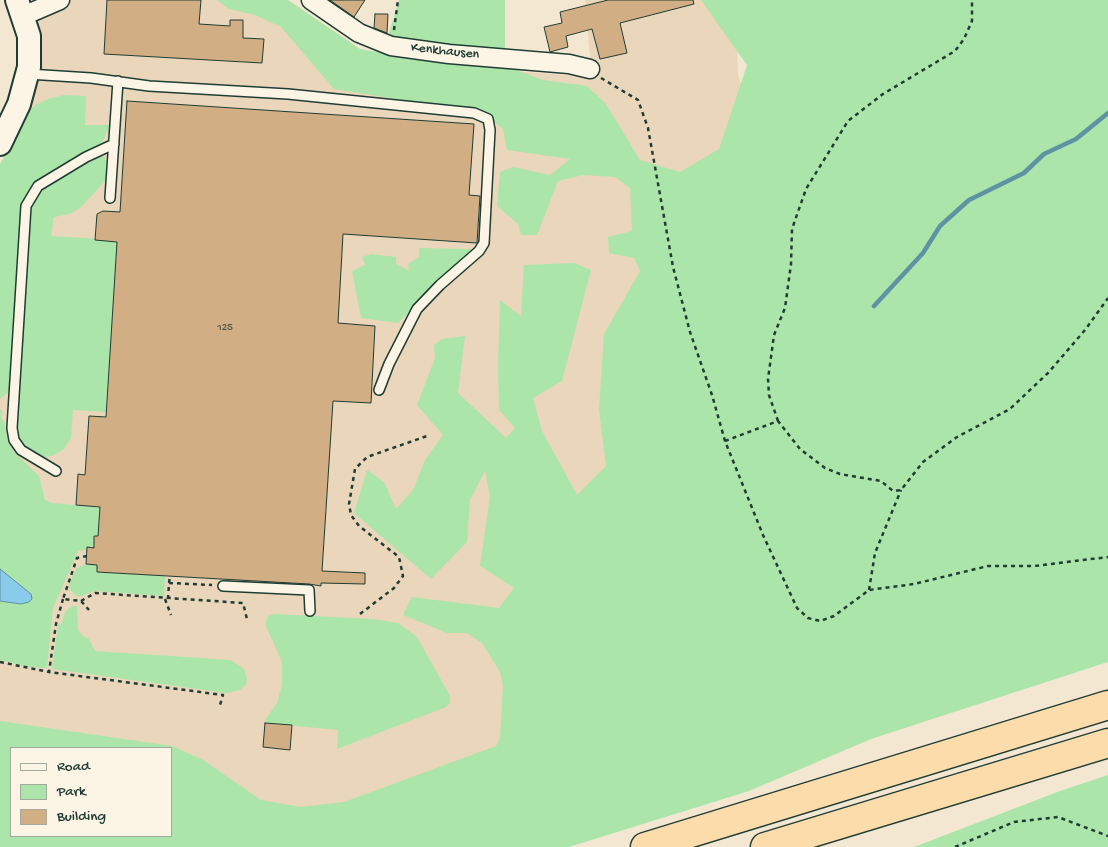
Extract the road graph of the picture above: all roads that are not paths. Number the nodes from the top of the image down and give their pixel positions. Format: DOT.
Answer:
graph roads {
  1 [pos="60,0"];
  2 [pos="311,0"];
  3 [pos="20,8"];
  4 [pos="590,69"];
  5 [pos="28,74"];
  6 [pos="118,81"];
  7 [pos="0,144"];
  8 [pos="114,144"];
  9 [pos="110,198"];
  10 [pos="379,390"];
  11 [pos="56,471"];
  12 [pos="219,586"];
  13 [pos="310,611"];
  14 [pos="1108,705"];
  15 [pos="1108,743"];
  16 [pos="645,847"];
  17 [pos="764,847"];
  1 -- 3 [label="street"];
  2 -- 4 [label="street, Kenkhausen"];
  3 -- 5 [label="street"];
  5 -- 6 [label="lane"];
  5 -- 7 [label="street"];
  6 -- 8 [label="lane"];
  6 -- 10 [label="lane"];
  8 -- 9 [label="lane"];
  8 -- 11 [label="lane"];
  12 -- 13 [label="lane"];
  14 -- 16 [label="highway"];
  15 -- 17 [label="highway"];
}
